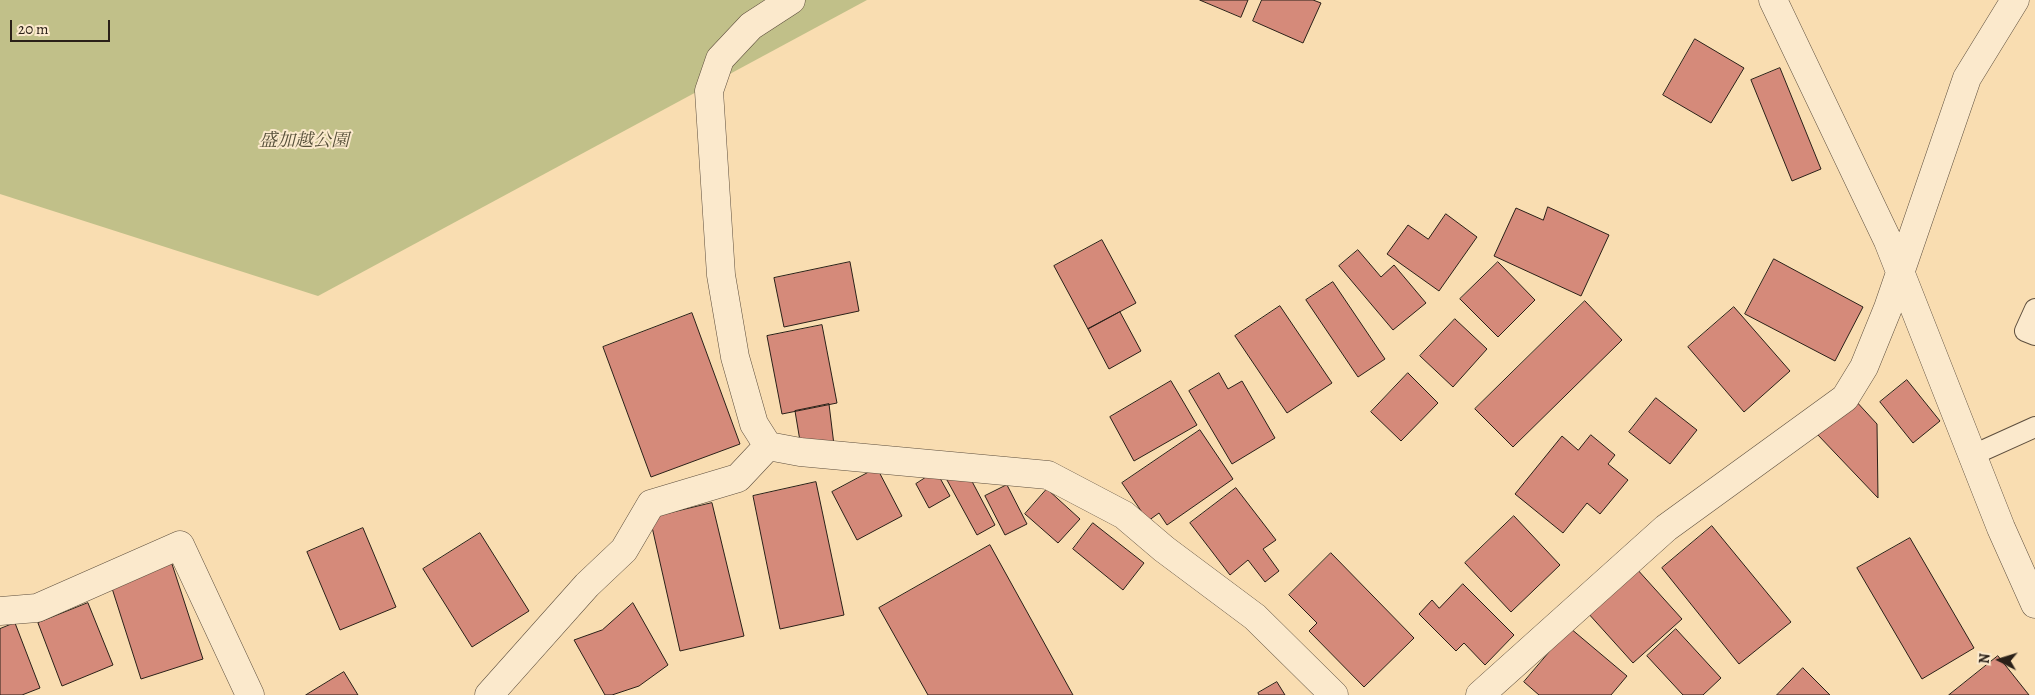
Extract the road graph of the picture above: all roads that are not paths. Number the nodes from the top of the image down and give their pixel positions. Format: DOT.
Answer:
graph roads {
  1 [pos="791,0"];
  2 [pos="1773,0"];
  3 [pos="2015,0"];
  4 [pos="1900,272"];
  5 [pos="2035,308"];
  6 [pos="2035,335"];
  7 [pos="2035,427"];
  8 [pos="768,446"];
  9 [pos="1973,455"];
  10 [pos="2035,604"];
  11 [pos="0,611"];
  12 [pos="1494,691"];
  13 [pos="250,695"];
  14 [pos="489,695"];
  15 [pos="1334,695"];
  1 -- 8 [label="street"];
  2 -- 4 [label="street"];
  3 -- 4 [label="street"];
  4 -- 9 [label="street"];
  4 -- 12 [label="street"];
  5 -- 6 [label="lane"];
  7 -- 9 [label="lane"];
  8 -- 14 [label="street"];
  8 -- 15 [label="street"];
  9 -- 10 [label="street"];
  11 -- 13 [label="street"];
}
